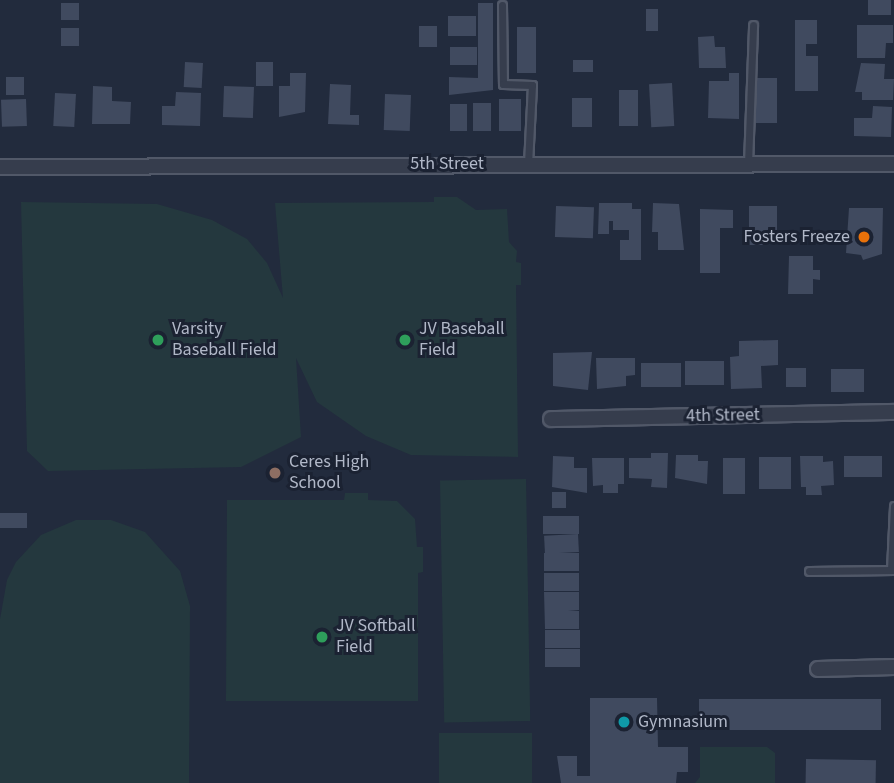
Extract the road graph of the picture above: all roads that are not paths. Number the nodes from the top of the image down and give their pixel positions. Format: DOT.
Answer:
graph roads {
  1 [pos="502,5"];
  2 [pos="753,25"];
  3 [pos="528,164"];
  4 [pos="748,164"];
  5 [pos="894,164"];
  6 [pos="0,167"];
  7 [pos="894,412"];
  8 [pos="551,419"];
  9 [pos="894,506"];
  10 [pos="893,570"];
  11 [pos="809,571"];
  12 [pos="894,667"];
  13 [pos="818,669"];
  1 -- 3 [label="lane"];
  2 -- 4 [label="lane"];
  3 -- 4 [label="street, 5th Street"];
  3 -- 6 [label="street, 5th Street"];
  4 -- 5 [label="street, 5th Street"];
  7 -- 8 [label="street, 4th Street"];
  9 -- 10 [label="lane"];
  10 -- 11 [label="lane"];
  12 -- 13 [label="street"];
}
